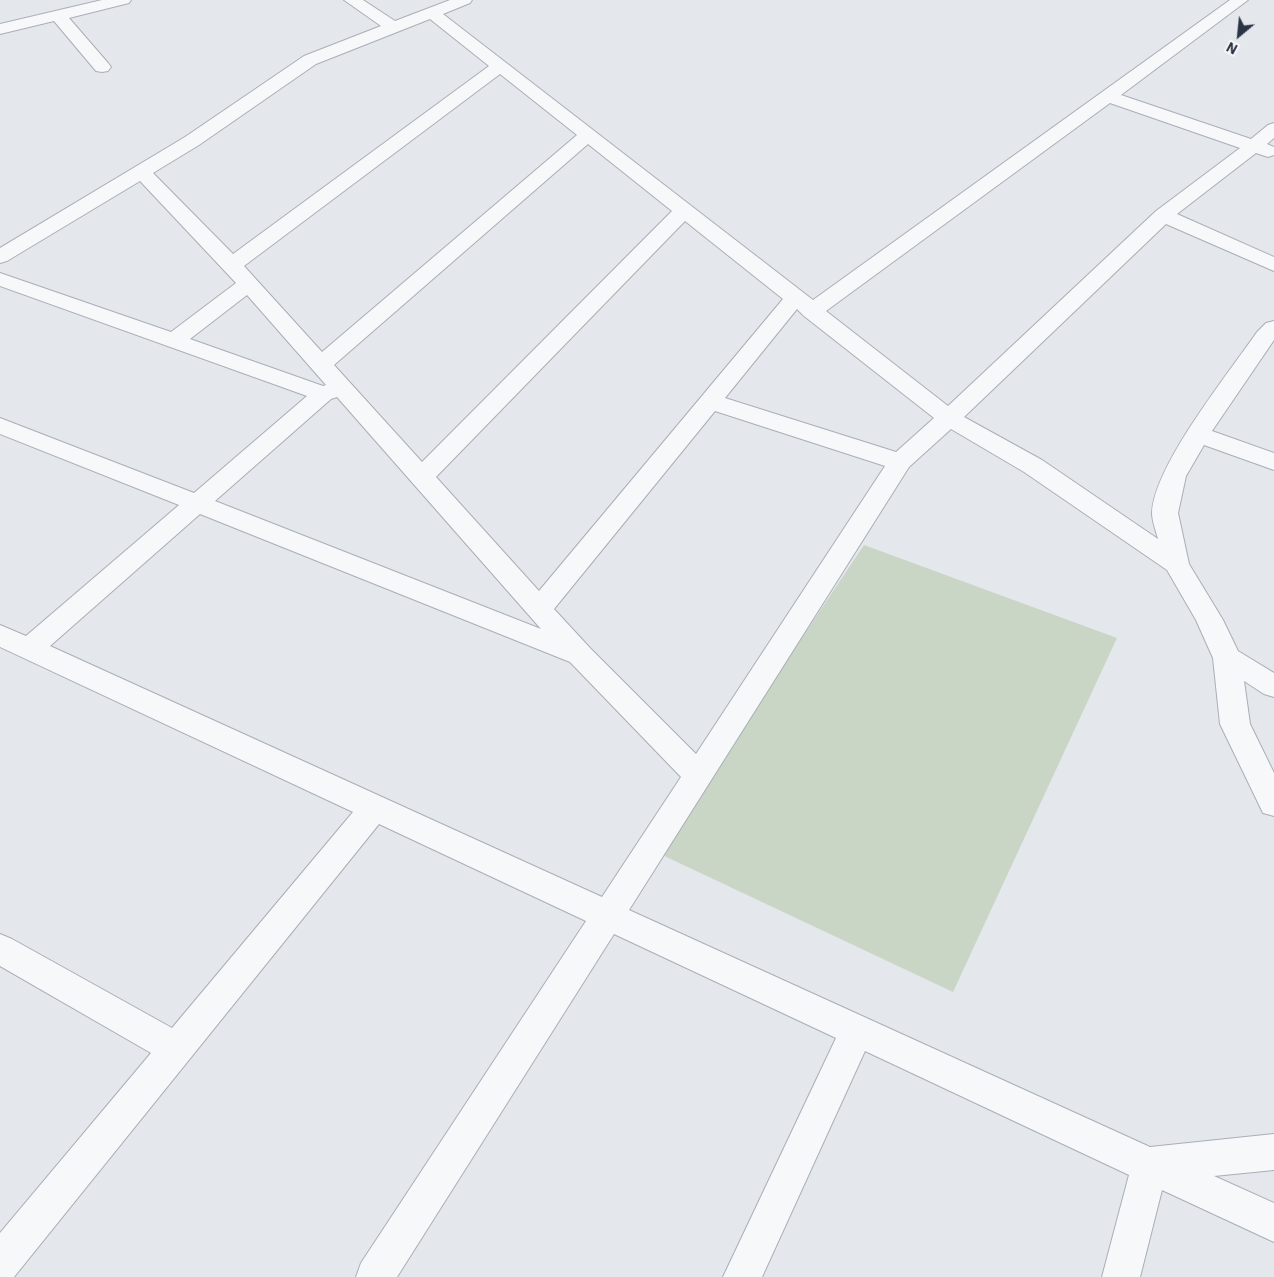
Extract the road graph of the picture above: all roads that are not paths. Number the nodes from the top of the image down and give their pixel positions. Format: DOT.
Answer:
graph roads {
  1 [pos="123,0"];
  2 [pos="352,0"];
  3 [pos="464,0"];
  4 [pos="1240,0"];
  5 [pos="430,12"];
  6 [pos="58,15"];
  7 [pos="393,27"];
  8 [pos="0,29"];
  9 [pos="500,66"];
  10 [pos="102,67"];
  11 [pos="1108,96"];
  12 [pos="1274,129"];
  13 [pos="588,135"];
  14 [pos="1264,150"];
  15 [pos="142,172"];
  16 [pos="683,210"];
  17 [pos="1163,215"];
  18 [pos="0,256"];
  19 [pos="1274,265"];
  20 [pos="232,266"];
  21 [pos="0,279"];
  22 [pos="248,284"];
  23 [pos="804,305"];
  24 [pos="1274,328"];
  25 [pos="173,342"];
  26 [pos="321,364"];
  27 [pos="332,391"];
  28 [pos="709,401"];
  29 [pos="949,418"];
  30 [pos="0,425"];
  31 [pos="1198,435"];
  32 [pos="900,462"];
  33 [pos="1274,462"];
  34 [pos="422,478"];
  35 [pos="198,503"];
  36 [pos="1176,564"];
  37 [pos="539,609"];
  38 [pos="0,635"];
  39 [pos="28,649"];
  40 [pos="580,655"];
  41 [pos="1227,658"];
  42 [pos="1274,686"];
  43 [pos="698,776"];
  44 [pos="1274,804"];
  45 [pos="374,808"];
  46 [pos="608,916"];
  47 [pos="0,949"];
  48 [pos="857,1031"];
  49 [pos="176,1049"];
  50 [pos="1274,1152"];
  51 [pos="1150,1165"];
  52 [pos="1274,1223"];
  53 [pos="0,1263"];
  54 [pos="375,1277"];
  55 [pos="742,1277"];
  56 [pos="1121,1277"];
  1 -- 6 [label="street"];
  2 -- 7 [label="street"];
  3 -- 5 [label="street"];
  4 -- 11 [label="street"];
  5 -- 7 [label="street"];
  5 -- 9 [label="street"];
  6 -- 8 [label="street"];
  6 -- 10 [label="street"];
  7 -- 15 [label="street"];
  9 -- 13 [label="street"];
  9 -- 20 [label="street"];
  11 -- 14 [label="street"];
  11 -- 23 [label="street"];
  12 -- 14 [label="street"];
  13 -- 16 [label="street"];
  13 -- 26 [label="street"];
  14 -- 17 [label="street"];
  15 -- 18 [label="street"];
  15 -- 20 [label="street"];
  16 -- 23 [label="street"];
  16 -- 34 [label="street"];
  17 -- 19 [label="street"];
  17 -- 29 [label="street"];
  20 -- 22 [label="street"];
  21 -- 25 [label="street"];
  22 -- 25 [label="street"];
  22 -- 26 [label="street"];
  23 -- 28 [label="street"];
  23 -- 29 [label="street"];
  24 -- 31 [label="street"];
  25 -- 27 [label="street"];
  26 -- 27 [label="street"];
  27 -- 34 [label="street"];
  27 -- 35 [label="street"];
  28 -- 32 [label="street"];
  28 -- 37 [label="street"];
  29 -- 32 [label="street"];
  29 -- 36 [label="street"];
  30 -- 35 [label="street"];
  31 -- 33 [label="street"];
  31 -- 36 [label="street"];
  32 -- 43 [label="street"];
  34 -- 37 [label="street"];
  35 -- 39 [label="street"];
  35 -- 40 [label="street"];
  36 -- 41 [label="street"];
  37 -- 40 [label="street"];
  38 -- 39 [label="street"];
  39 -- 45 [label="street"];
  40 -- 43 [label="street"];
  41 -- 42 [label="street"];
  41 -- 44 [label="street"];
  43 -- 46 [label="street"];
  45 -- 46 [label="street"];
  45 -- 49 [label="street"];
  46 -- 48 [label="street"];
  46 -- 54 [label="street"];
  47 -- 49 [label="street"];
  48 -- 51 [label="street"];
  48 -- 55 [label="street"];
  49 -- 53 [label="street"];
  50 -- 51 [label="street"];
  51 -- 52 [label="street"];
  51 -- 56 [label="street"];
}
